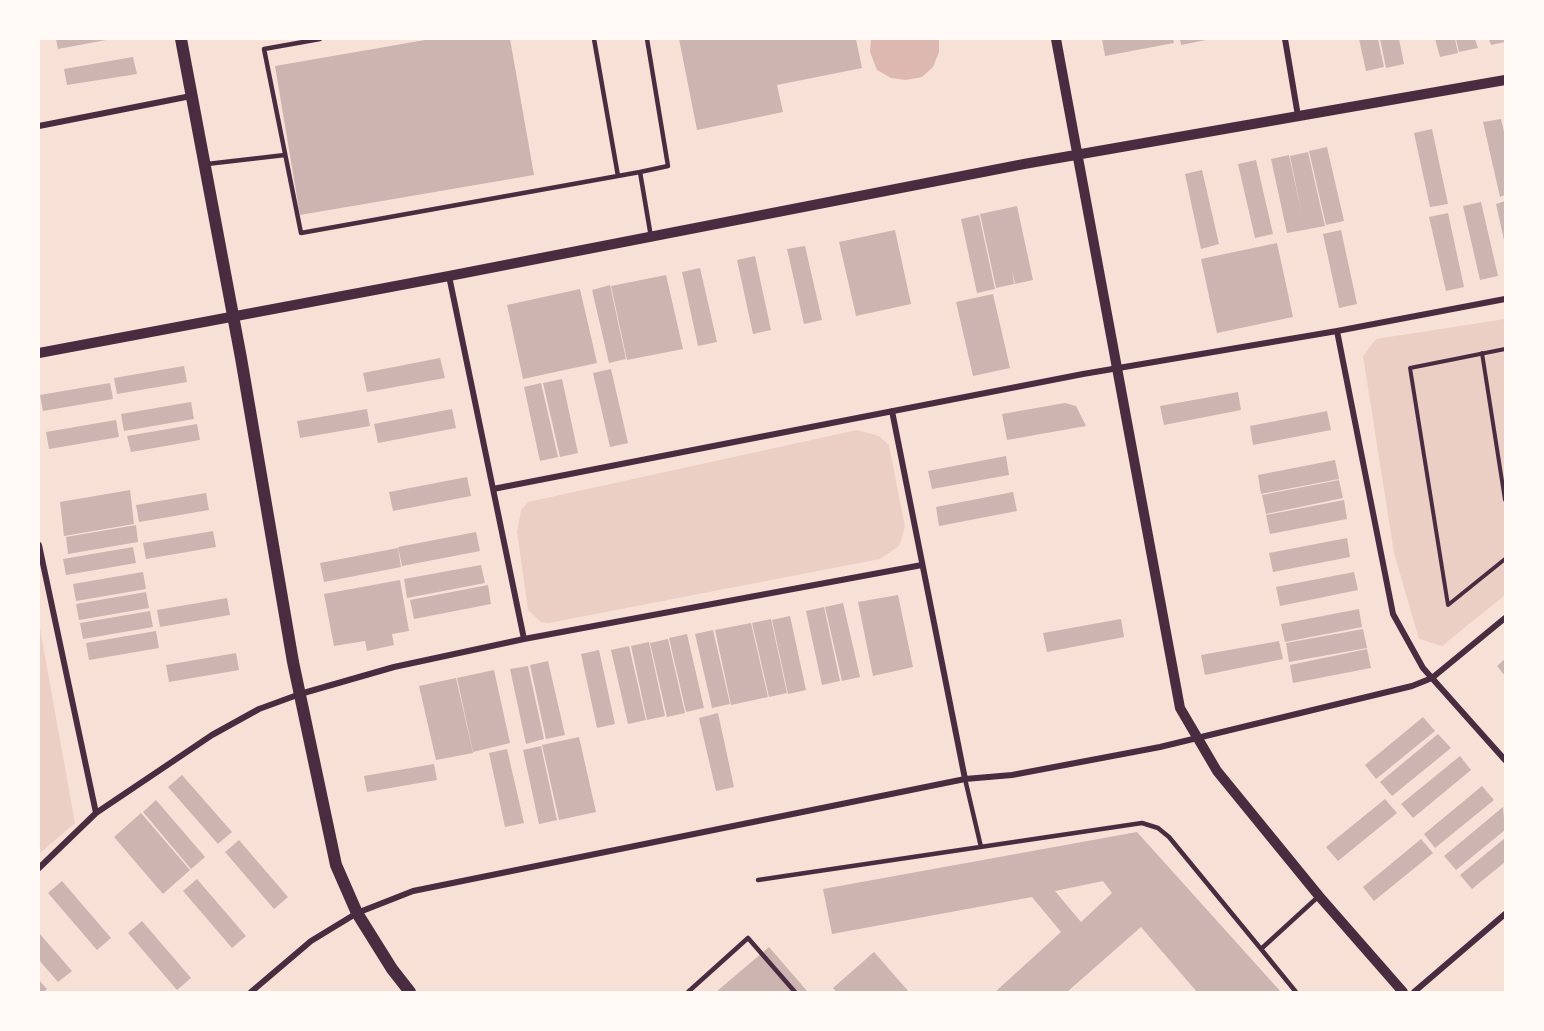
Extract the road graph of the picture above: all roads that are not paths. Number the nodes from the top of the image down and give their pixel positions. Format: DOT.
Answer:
graph roads {
  1 [pos="181,39"];
  2 [pos="320,39"];
  3 [pos="594,39"];
  4 [pos="646,39"];
  5 [pos="1056,39"];
  6 [pos="1285,39"];
  7 [pos="1505,80"];
  8 [pos="191,96"];
  9 [pos="1298,116"];
  10 [pos="39,126"];
  11 [pos="1076,154"];
  12 [pos="285,155"];
  13 [pos="203,164"];
  14 [pos="640,172"];
  15 [pos="618,176"];
  16 [pos="651,237"];
  17 [pos="449,276"];
  18 [pos="1505,299"];
  19 [pos="233,317"];
  20 [pos="1337,332"];
  21 [pos="39,353"];
  22 [pos="1118,369"];
  23 [pos="892,411"];
  24 [pos="493,489"];
  25 [pos="39,545"];
  26 [pos="922,565"];
  27 [pos="42,578"];
  28 [pos="1505,618"];
  29 [pos="524,639"];
  30 [pos="1431,678"];
  31 [pos="300,694"];
  32 [pos="1197,738"];
  33 [pos="1505,760"];
  34 [pos="965,779"];
  35 [pos="96,813"];
  36 [pos="981,847"];
  37 [pos="39,868"];
  38 [pos="758,880"];
  39 [pos="1319,896"];
  40 [pos="357,912"];
  41 [pos="1505,914"];
  42 [pos="1261,950"];
  43 [pos="251,992"];
  44 [pos="410,992"];
  45 [pos="688,992"];
  46 [pos="795,992"];
  47 [pos="1296,992"];
  48 [pos="1403,992"];
  49 [pos="1414,992"];
  1 -- 8 [label="main road"];
  2 -- 12 [label="lane"];
  3 -- 15 [label="lane"];
  4 -- 14 [label="lane"];
  5 -- 11 [label="street"];
  6 -- 9 [label="street"];
  7 -- 9 [label="street"];
  8 -- 10 [label="street"];
  8 -- 13 [label="main road"];
  9 -- 11 [label="street"];
  11 -- 16 [label="street"];
  11 -- 22 [label="street"];
  12 -- 13 [label="lane"];
  12 -- 15 [label="lane"];
  13 -- 19 [label="main road"];
  14 -- 15 [label="lane"];
  14 -- 16 [label="lane"];
  16 -- 17 [label="street"];
  17 -- 19 [label="street"];
  17 -- 24 [label="street"];
  18 -- 20 [label="street"];
  19 -- 21 [label="street"];
  19 -- 31 [label="main road"];
  20 -- 22 [label="street"];
  20 -- 30 [label="street"];
  22 -- 23 [label="street"];
  22 -- 32 [label="street"];
  23 -- 24 [label="street"];
  23 -- 26 [label="street"];
  24 -- 29 [label="street"];
  25 -- 27 [label="street"];
  26 -- 29 [label="street"];
  26 -- 34 [label="street"];
  27 -- 35 [label="street"];
  28 -- 30 [label="street"];
  29 -- 31 [label="street"];
  30 -- 32 [label="street"];
  30 -- 33 [label="street"];
  31 -- 35 [label="street"];
  31 -- 40 [label="main road"];
  32 -- 34 [label="street"];
  32 -- 39 [label="street"];
  34 -- 36 [label="lane"];
  34 -- 40 [label="street"];
  35 -- 37 [label="street"];
  36 -- 38 [label="lane"];
  36 -- 42 [label="lane"];
  39 -- 42 [label="lane"];
  39 -- 48 [label="street"];
  40 -- 43 [label="street"];
  40 -- 44 [label="main road"];
  41 -- 49 [label="street"];
  42 -- 47 [label="lane"];
  45 -- 46 [label="lane"];
}
